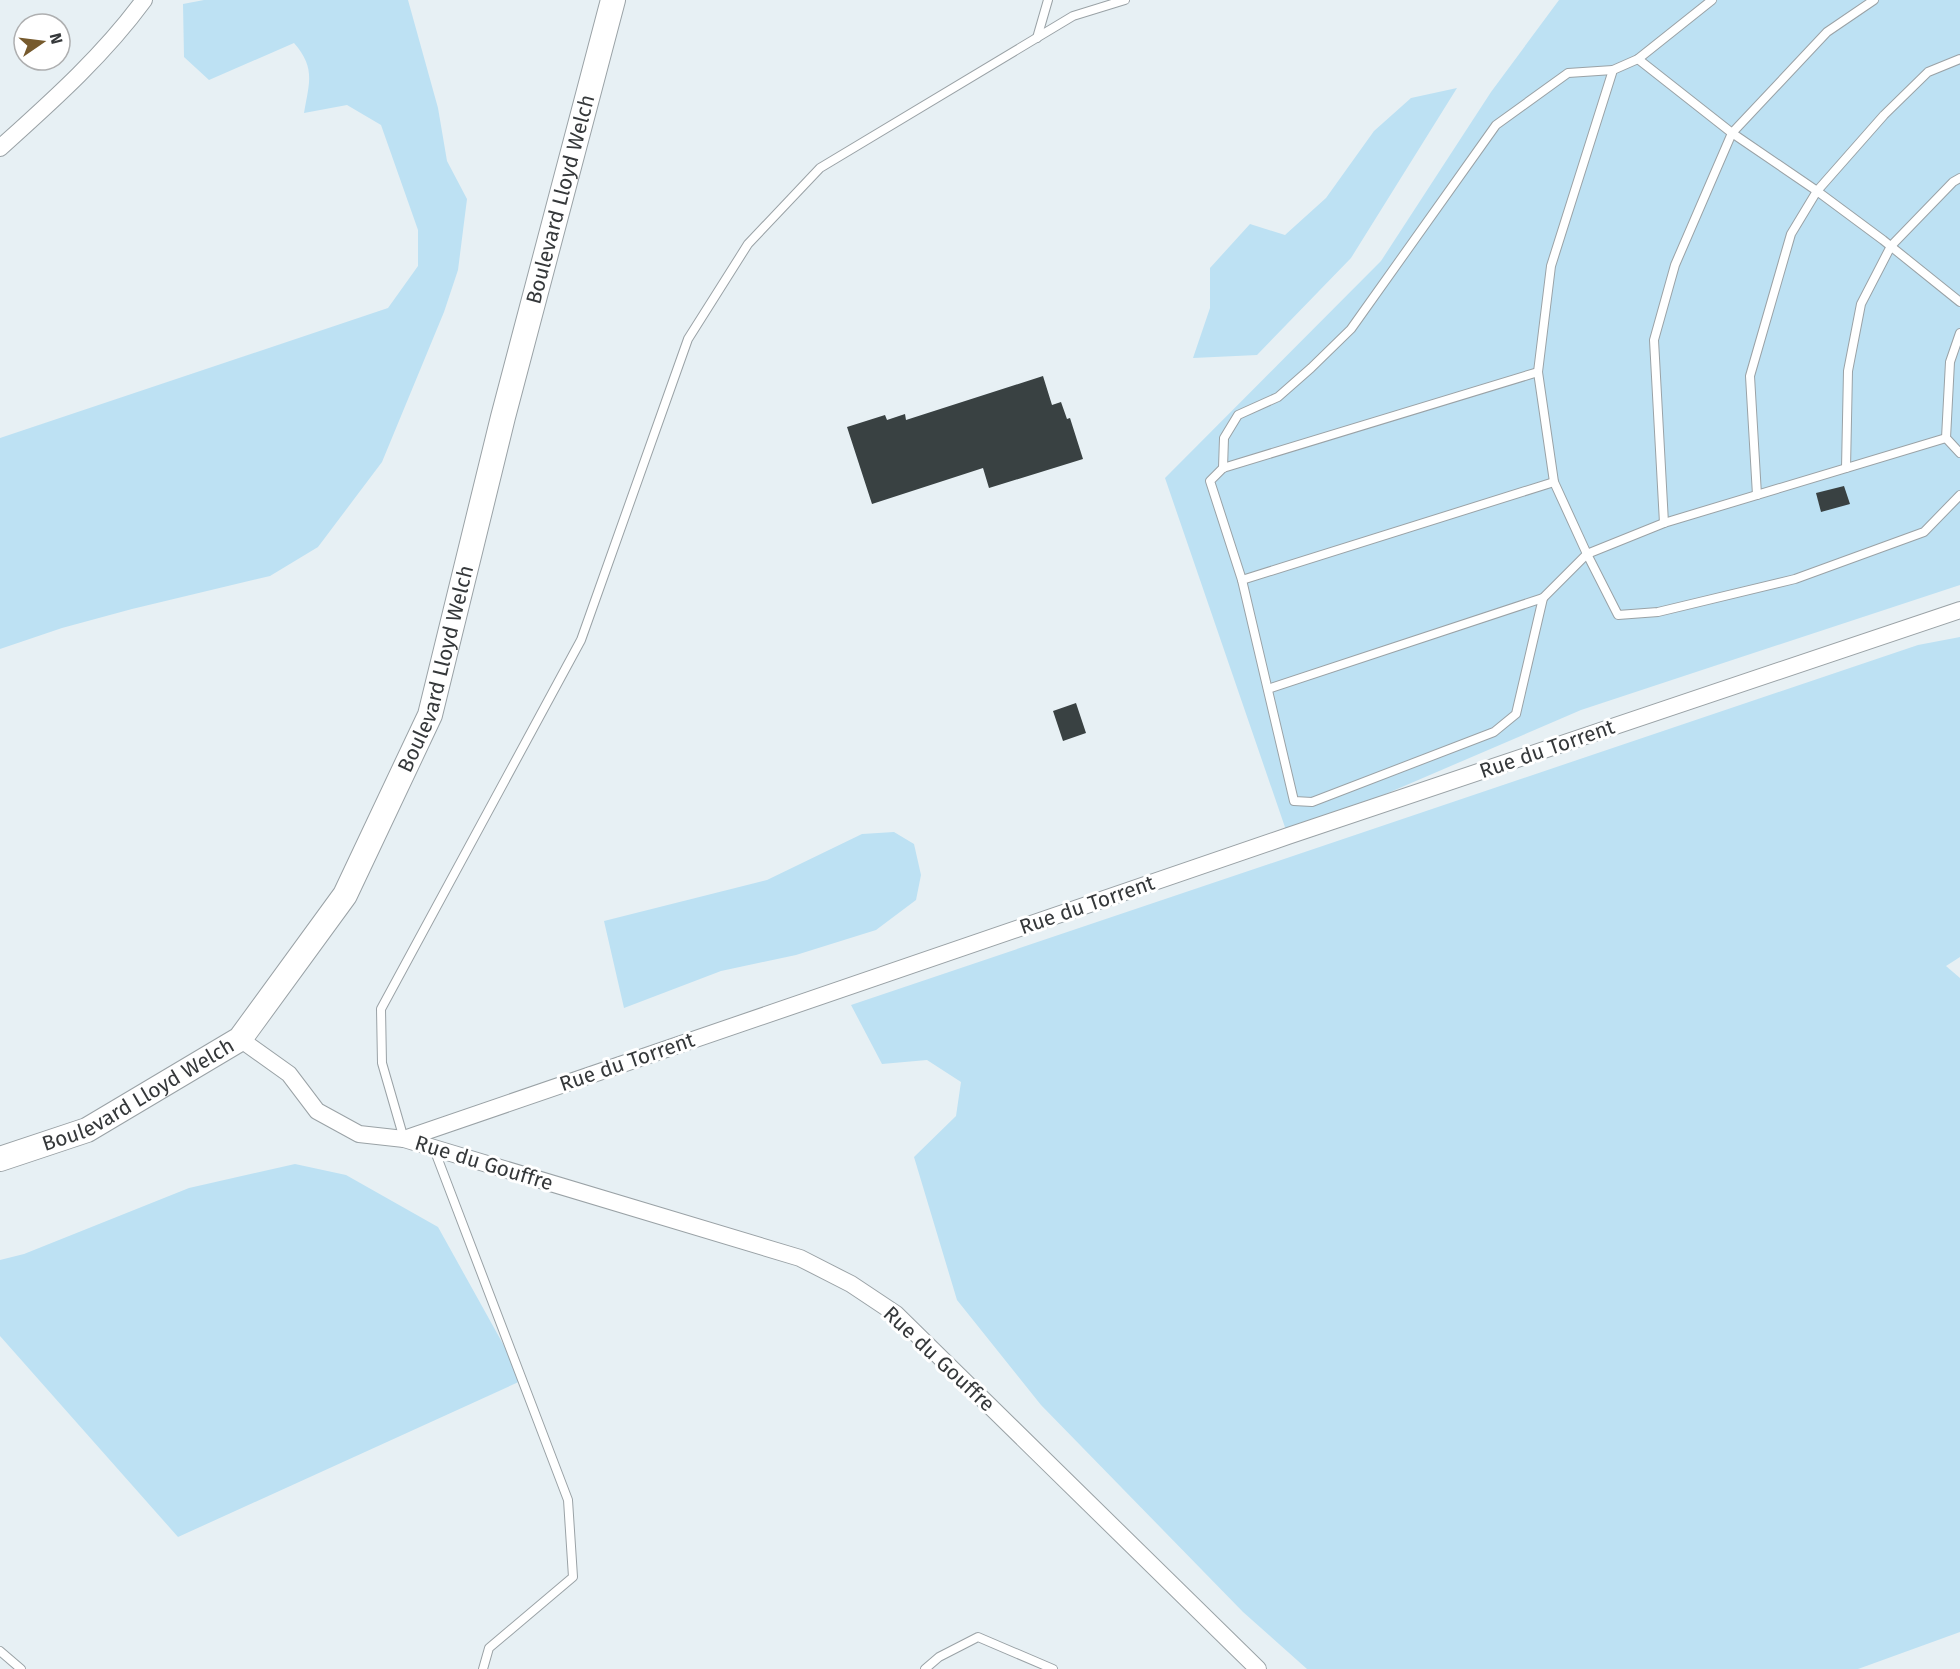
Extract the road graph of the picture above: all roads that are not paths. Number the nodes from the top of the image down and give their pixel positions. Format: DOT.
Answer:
graph roads {
  1 [pos="144,0"];
  2 [pos="613,0"];
  3 [pos="1048,0"];
  4 [pos="1125,0"];
  5 [pos="1712,0"];
  6 [pos="1874,0"];
  7 [pos="1037,38"];
  8 [pos="1638,59"];
  9 [pos="1960,59"];
  10 [pos="1613,70"];
  11 [pos="1732,133"];
  12 [pos="0,148"];
  13 [pos="1960,178"];
  14 [pos="1817,191"];
  15 [pos="1891,246"];
  16 [pos="1960,302"];
  17 [pos="1960,333"];
  18 [pos="1538,372"];
  19 [pos="1946,438"];
  20 [pos="1960,453"];
  21 [pos="1223,468"];
  22 [pos="1846,468"];
  23 [pos="1554,482"];
  24 [pos="1757,495"];
  25 [pos="1960,495"];
  26 [pos="1664,524"];
  27 [pos="1587,554"];
  28 [pos="1242,580"];
  29 [pos="1543,598"];
  30 [pos="1960,610"];
  31 [pos="1268,689"];
  32 [pos="240,1039"];
  33 [pos="404,1139"];
  34 [pos="434,1148"];
  35 [pos="0,1158"];
  36 [pos="0,1651"];
  37 [pos="21,1669"];
  38 [pos="483,1669"];
  39 [pos="925,1669"];
  40 [pos="1053,1669"];
  41 [pos="1258,1669"];
  1 -- 12 [label="street"];
  2 -- 32 [label="main road, Boulevard Lloyd Welch"];
  3 -- 7 [label="lane"];
  4 -- 7 [label="lane"];
  5 -- 8 [label="lane"];
  6 -- 11 [label="lane"];
  7 -- 33 [label="lane"];
  8 -- 10 [label="lane"];
  8 -- 11 [label="lane"];
  9 -- 14 [label="lane"];
  10 -- 18 [label="lane"];
  10 -- 21 [label="lane"];
  11 -- 14 [label="lane"];
  11 -- 26 [label="lane"];
  13 -- 15 [label="lane"];
  14 -- 15 [label="lane"];
  14 -- 24 [label="lane"];
  15 -- 16 [label="lane"];
  15 -- 22 [label="lane"];
  17 -- 19 [label="lane"];
  18 -- 21 [label="lane"];
  18 -- 23 [label="lane"];
  19 -- 20 [label="lane"];
  19 -- 22 [label="lane"];
  21 -- 28 [label="lane"];
  22 -- 24 [label="lane"];
  23 -- 27 [label="lane"];
  23 -- 28 [label="lane"];
  24 -- 26 [label="lane"];
  25 -- 27 [label="lane"];
  26 -- 27 [label="lane"];
  27 -- 29 [label="lane"];
  28 -- 31 [label="lane"];
  29 -- 31 [label="lane"];
  29 -- 31 [label="lane"];
  30 -- 33 [label="street, Rue du Torrent"];
  32 -- 33 [label="street, Rue du Torrent"];
  32 -- 35 [label="main road, Boulevard Lloyd Welch"];
  33 -- 34 [label="street, Rue du Gouffre"];
  34 -- 38 [label="lane"];
  34 -- 41 [label="street, Rue du Gouffre"];
  36 -- 37 [label="lane"];
  39 -- 40 [label="lane"];
}
